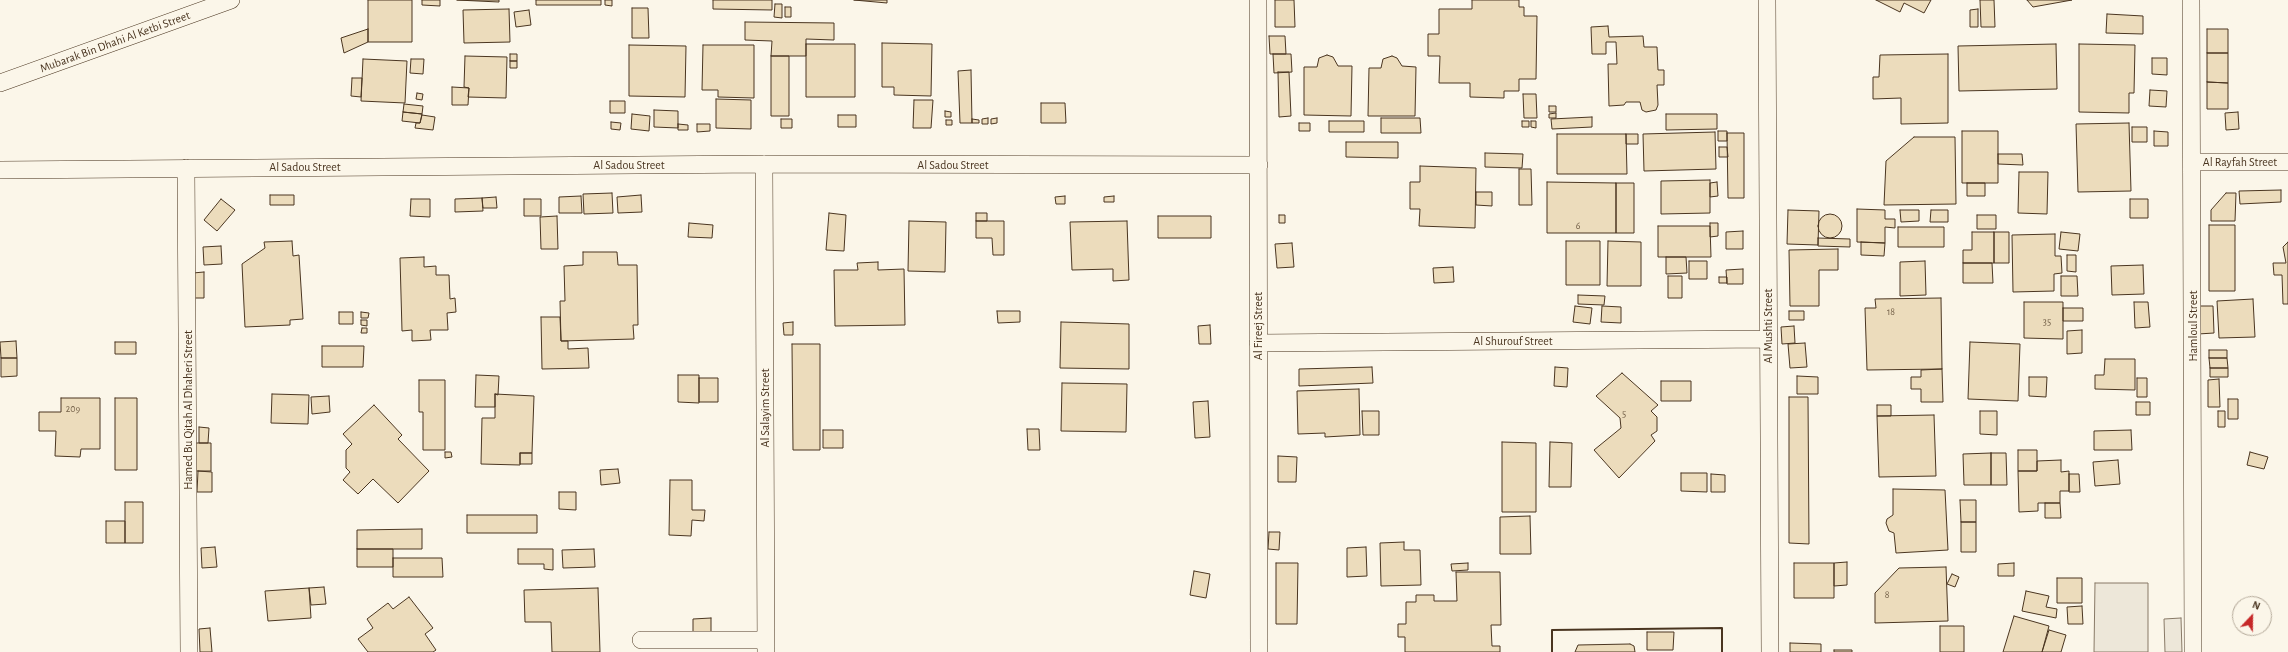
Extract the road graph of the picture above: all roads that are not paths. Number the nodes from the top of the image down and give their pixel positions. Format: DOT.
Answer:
graph roads {
  1 [pos="231,0"];
  2 [pos="1258,0"];
  3 [pos="1767,0"];
  4 [pos="2190,0"];
  5 [pos="0,83"];
  6 [pos="2193,162"];
  7 [pos="2288,162"];
  8 [pos="764,164"];
  9 [pos="1259,165"];
  10 [pos="186,168"];
  11 [pos="0,170"];
  12 [pos="1768,339"];
  13 [pos="1258,343"];
  14 [pos="641,640"];
  15 [pos="694,646"];
  16 [pos="766,646"];
  17 [pos="189,652"];
  18 [pos="1259,652"];
  19 [pos="1770,652"];
  20 [pos="2193,652"];
  1 -- 5 [label="street, Mubarak Bin Dhahi Al Ketbi Street"];
  2 -- 9 [label="street, Al Fireej Street"];
  3 -- 12 [label="street, Al Mushti Street"];
  4 -- 6 [label="street, Hamloul Street"];
  6 -- 7 [label="street, Al Rayfah Street"];
  6 -- 20 [label="street, Hamloul Street"];
  8 -- 9 [label="street, Al Sadou Street"];
  8 -- 10 [label="street, Al Sadou Street"];
  8 -- 16 [label="street, Al Salayim Street"];
  9 -- 13 [label="street, Al Fireej Street"];
  10 -- 11 [label="street, Al Sadou Street"];
  10 -- 17 [label="street, Hamed Bu Qitah Al Dhaheri Street"];
  12 -- 13 [label="street, Al Shurouf Street"];
  12 -- 19 [label="street, Al Mushti Street"];
  13 -- 18 [label="street, Al Fireej Street"];
  14 -- 15 [label="street"];
  15 -- 16 [label="street"];
}
